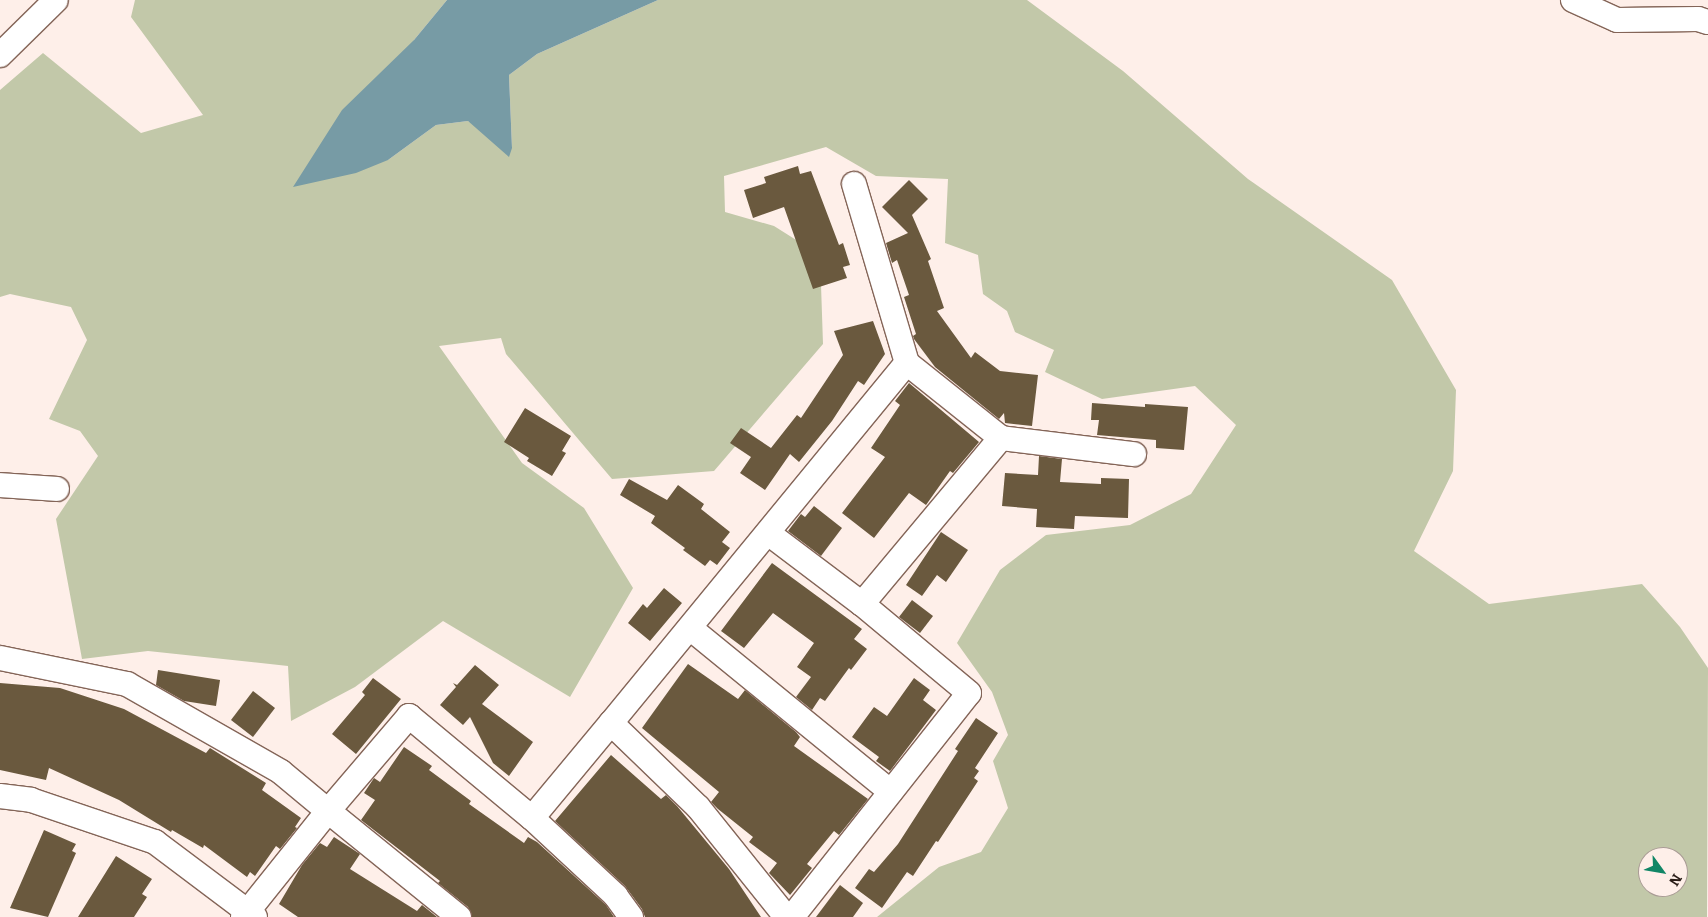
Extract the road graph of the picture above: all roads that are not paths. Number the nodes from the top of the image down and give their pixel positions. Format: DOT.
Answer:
graph roads {
  1 [pos="56,0"];
  2 [pos="1573,0"];
  3 [pos="1708,22"];
  4 [pos="0,55"];
  5 [pos="854,184"];
  6 [pos="907,363"];
  7 [pos="1000,438"];
  8 [pos="1134,454"];
  9 [pos="0,485"];
  10 [pos="57,489"];
  11 [pos="768,533"];
  12 [pos="862,604"];
  13 [pos="690,628"];
  14 [pos="0,658"];
  15 [pos="611,723"];
  16 [pos="891,792"];
  17 [pos="0,796"];
  18 [pos="328,811"];
  19 [pos="532,818"];
  20 [pos="248,915"];
  21 [pos="459,917"];
  22 [pos="631,917"];
  23 [pos="786,917"];
  24 [pos="792,917"];
  1 -- 4 [label="street"];
  2 -- 3 [label="street"];
  5 -- 6 [label="street"];
  6 -- 7 [label="street"];
  6 -- 11 [label="street"];
  7 -- 8 [label="street"];
  7 -- 12 [label="street"];
  9 -- 10 [label="street"];
  11 -- 12 [label="street"];
  11 -- 13 [label="street"];
  12 -- 16 [label="street"];
  13 -- 15 [label="street"];
  13 -- 16 [label="street"];
  14 -- 18 [label="street"];
  15 -- 19 [label="street"];
  15 -- 23 [label="street"];
  16 -- 24 [label="street"];
  17 -- 20 [label="street"];
  18 -- 19 [label="street"];
  18 -- 20 [label="street"];
  18 -- 21 [label="street"];
  19 -- 22 [label="street"];
}
